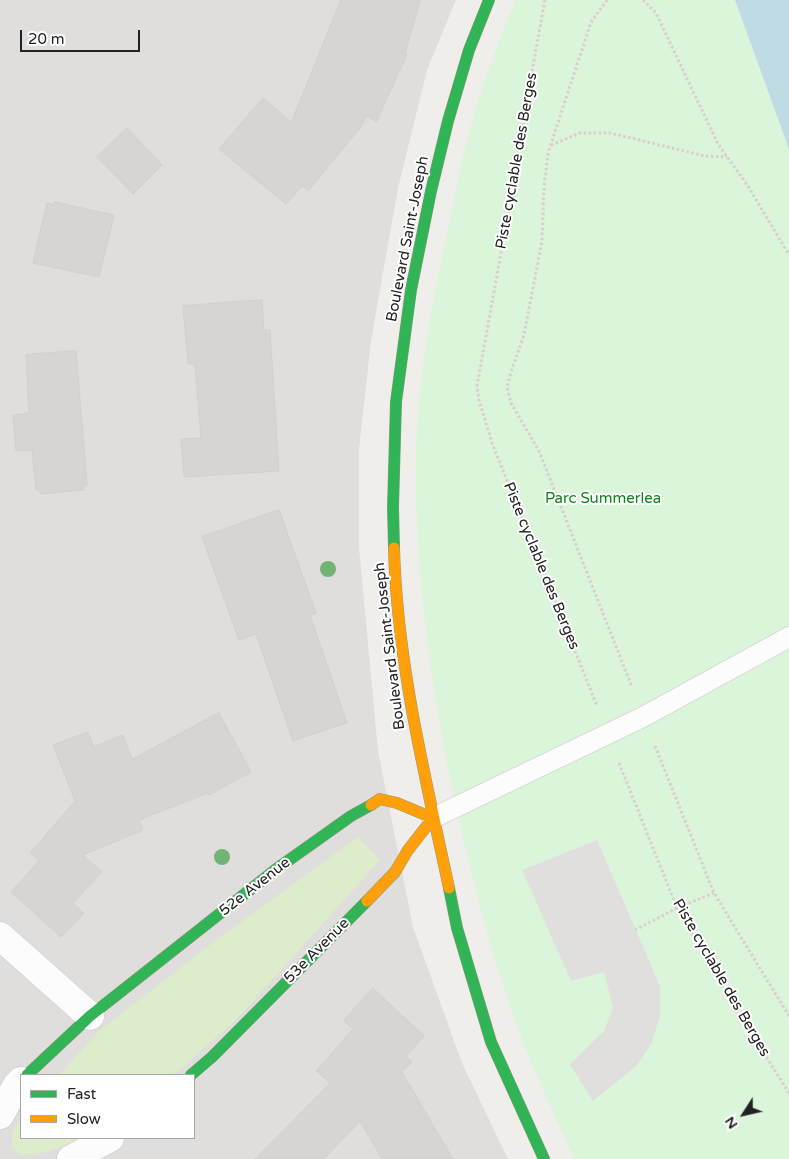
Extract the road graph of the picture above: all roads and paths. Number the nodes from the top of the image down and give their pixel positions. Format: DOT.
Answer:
graph roads {
  1 [pos="489,0"];
  2 [pos="545,0"];
  3 [pos="606,0"];
  4 [pos="643,0"];
  5 [pos="550,145"];
  6 [pos="727,157"];
  7 [pos="789,255"];
  8 [pos="789,637"];
  9 [pos="643,716"];
  10 [pos="608,734"];
  11 [pos="433,818"];
  12 [pos="714,893"];
  13 [pos="677,908"];
  14 [pos="636,930"];
  15 [pos="0,936"];
  16 [pos="90,1016"];
  17 [pos="789,1016"];
  18 [pos="28,1074"];
  19 [pos="192,1074"];
  20 [pos="20,1082"];
  21 [pos="789,1093"];
  22 [pos="0,1115"];
  23 [pos="108,1139"];
  24 [pos="71,1159"];
  25 [pos="544,1159"];
  1 -- 11 [label="street, Boulevard Saint-Joseph"];
  2 -- 10 [label="path, Piste cyclable des Berges"];
  3 -- 5 [label="path"];
  4 -- 6 [label="path"];
  5 -- 6 [label="path"];
  5 -- 9 [label="path"];
  6 -- 7 [label="path"];
  8 -- 9 [label="lane"];
  9 -- 10 [label="lane"];
  9 -- 12 [label="path"];
  10 -- 11 [label="lane"];
  10 -- 13 [label="path, Piste cyclable des Berges"];
  11 -- 16 [label="street, 52e Avenue"];
  11 -- 19 [label="street, 53e Avenue"];
  11 -- 25 [label="street, Boulevard Saint-Joseph"];
  12 -- 13 [label="path"];
  12 -- 17 [label="path"];
  13 -- 14 [label="path"];
  13 -- 21 [label="path, Piste cyclable des Berges"];
  15 -- 16 [label="street"];
  16 -- 18 [label="street, 52e Avenue"];
  20 -- 22 [label="street"];
  23 -- 24 [label="street"];
}
